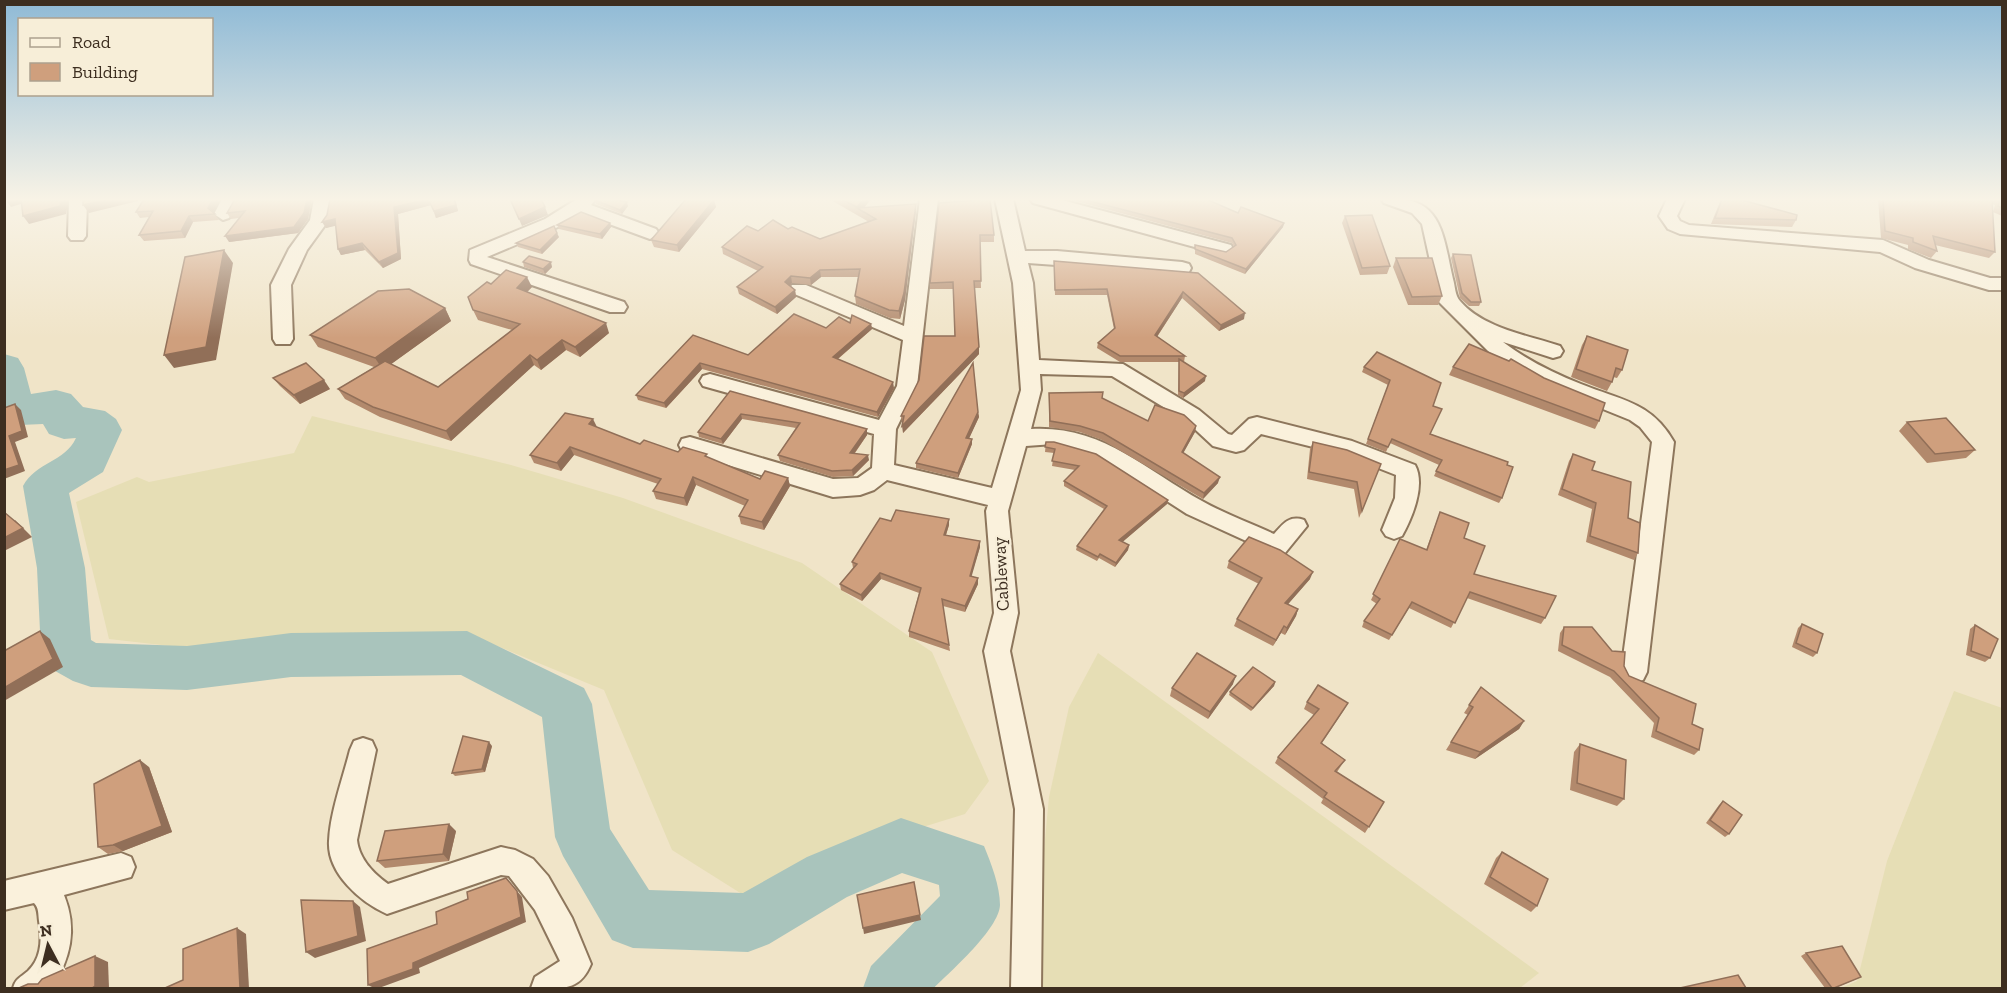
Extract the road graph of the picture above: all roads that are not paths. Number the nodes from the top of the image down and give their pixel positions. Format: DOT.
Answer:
graph roads {
  1 [pos="301,245"];
  2 [pos="497,245"];
  3 [pos="924,245"];
  4 [pos="1014,245"];
  5 [pos="1210,245"];
  6 [pos="1436,245"];
  7 [pos="1875,245"];
  8 [pos="1224,249"];
  9 [pos="1017,257"];
  10 [pos="1182,268"];
  11 [pos="2002,284"];
  12 [pos="799,290"];
  13 [pos="617,307"];
  14 [pos="1477,325"];
  15 [pos="913,337"];
  16 [pos="282,339"];
  17 [pos="1552,351"];
  18 [pos="1029,367"];
  19 [pos="710,381"];
  20 [pos="885,429"];
  21 [pos="1018,438"];
  22 [pos="690,445"];
  23 [pos="883,471"];
  24 [pos="1000,499"];
  25 [pos="1296,526"];
  26 [pos="1394,530"];
  27 [pos="1634,672"];
  28 [pos="363,750"];
  29 [pos="121,867"];
  30 [pos="38,886"];
  31 [pos="4,896"];
  32 [pos="28,988"];
  33 [pos="546,988"];
  34 [pos="1026,988"];
  1 -- 16 [label="street"];
  2 -- 13 [label="street"];
  3 -- 15 [label="street"];
  4 -- 9 [label="street, Cableway"];
  5 -- 8 [label="street"];
  6 -- 14 [label="street"];
  7 -- 11 [label="street"];
  9 -- 10 [label="street"];
  9 -- 18 [label="street, Cableway"];
  12 -- 15 [label="street"];
  14 -- 17 [label="street"];
  14 -- 27 [label="street"];
  15 -- 20 [label="street"];
  18 -- 21 [label="street, Cableway"];
  18 -- 26 [label="street"];
  19 -- 20 [label="street"];
  20 -- 23 [label="street"];
  21 -- 24 [label="street, Cableway"];
  21 -- 25 [label="street"];
  22 -- 23 [label="street"];
  23 -- 24 [label="street"];
  24 -- 34 [label="street, Cableway"];
  28 -- 33 [label="street"];
  29 -- 30 [label="street"];
  30 -- 31 [label="street"];
  30 -- 32 [label="street"];
}
